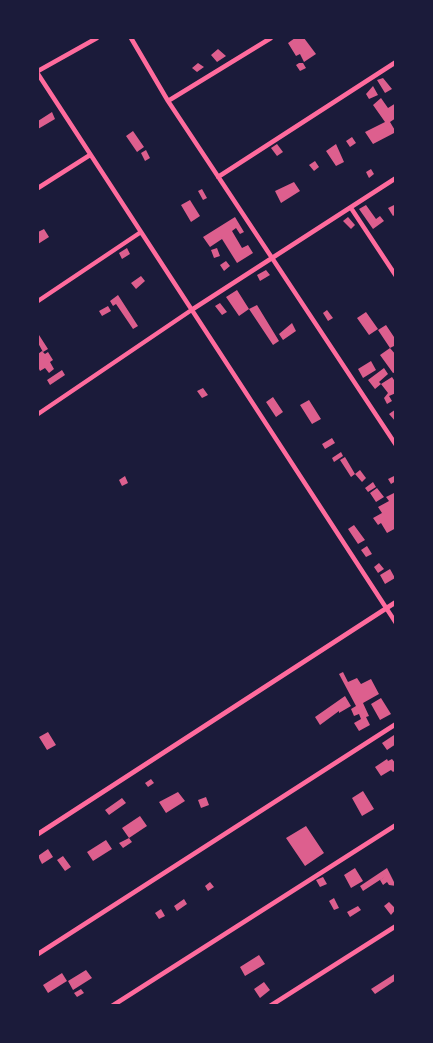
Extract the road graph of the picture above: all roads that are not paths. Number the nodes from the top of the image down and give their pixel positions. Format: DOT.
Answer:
graph roads {
  1 [pos="98,38"];
  2 [pos="131,38"];
  3 [pos="271,38"];
  4 [pos="396,62"];
  5 [pos="38,73"];
  6 [pos="168,102"];
  7 [pos="90,155"];
  8 [pos="218,177"];
  9 [pos="396,178"];
  10 [pos="38,188"];
  11 [pos="351,208"];
  12 [pos="141,232"];
  13 [pos="272,258"];
  14 [pos="396,276"];
  15 [pos="38,301"];
  16 [pos="192,309"];
  17 [pos="38,414"];
  18 [pos="396,445"];
  19 [pos="396,602"];
  20 [pos="386,608"];
  21 [pos="396,623"];
  22 [pos="396,724"];
  23 [pos="396,825"];
  24 [pos="38,834"];
  25 [pos="396,926"];
  26 [pos="38,954"];
  27 [pos="112,1006"];
  28 [pos="270,1006"];
  1 -- 5 [label="street"];
  2 -- 6 [label="street"];
  3 -- 6 [label="street"];
  4 -- 8 [label="street"];
  5 -- 7 [label="street"];
  6 -- 8 [label="street"];
  7 -- 10 [label="street"];
  7 -- 12 [label="street"];
  8 -- 13 [label="street"];
  9 -- 11 [label="street"];
  11 -- 13 [label="street"];
  11 -- 14 [label="street"];
  12 -- 15 [label="street"];
  12 -- 16 [label="street"];
  13 -- 16 [label="street"];
  13 -- 18 [label="street"];
  16 -- 17 [label="street"];
  16 -- 20 [label="street"];
  19 -- 20 [label="street"];
  20 -- 21 [label="street"];
  20 -- 24 [label="street"];
  22 -- 26 [label="street"];
  23 -- 27 [label="street"];
  25 -- 28 [label="street"];
}
